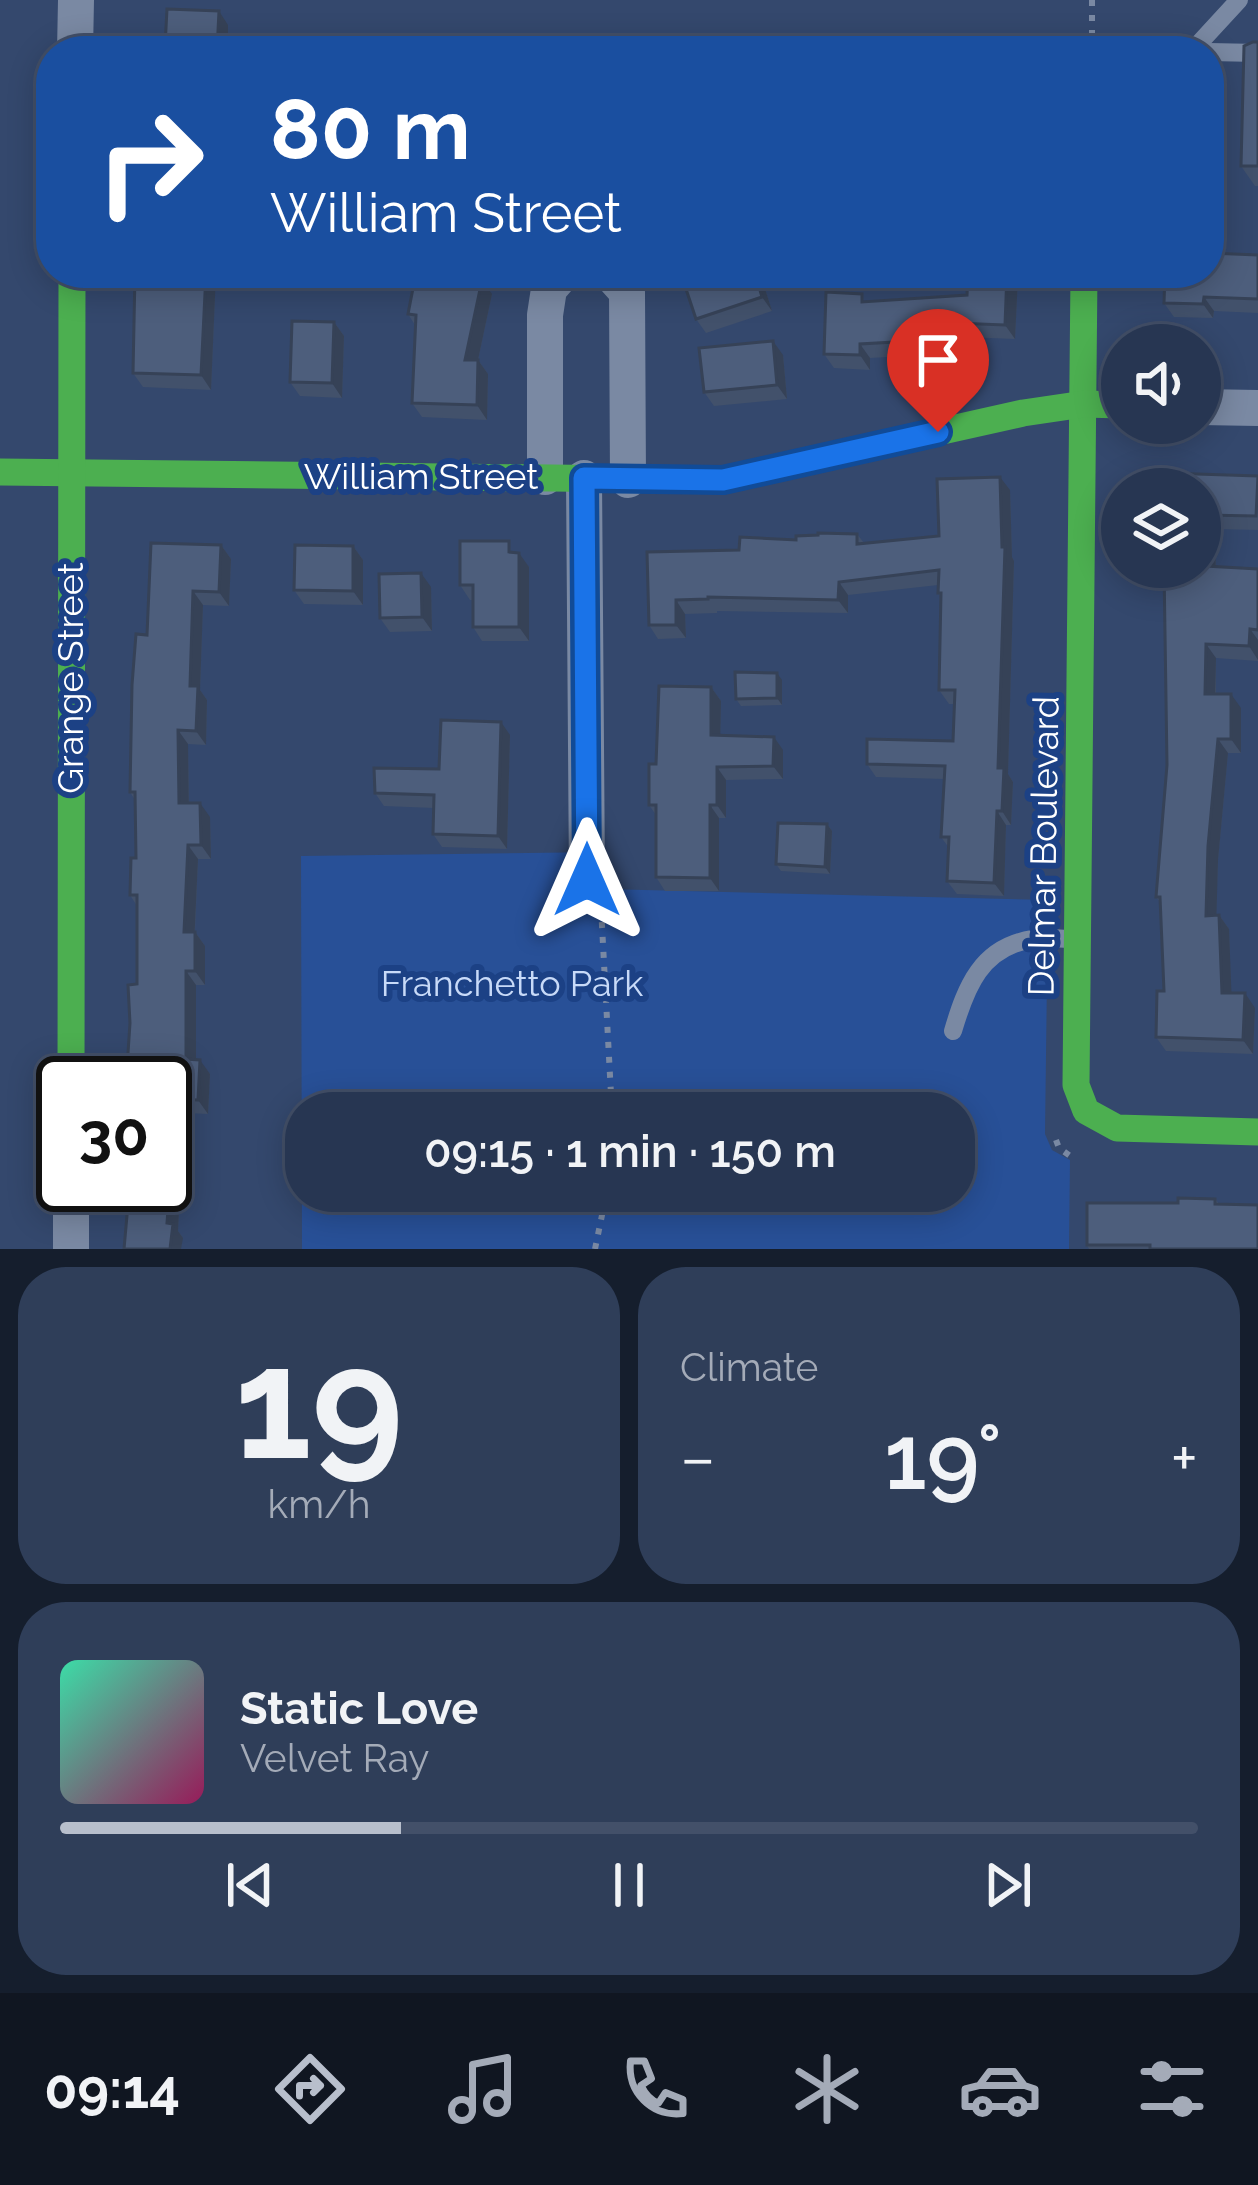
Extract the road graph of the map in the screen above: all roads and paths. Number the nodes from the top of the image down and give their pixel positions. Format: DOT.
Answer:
graph roads {
  1 [pos="76,0"];
  2 [pos="1092,0"];
  3 [pos="1240,0"];
  4 [pos="75,36"];
  5 [pos="1092,36"];
  6 [pos="1206,36"];
  7 [pos="1224,52"];
  8 [pos="1258,53"];
  9 [pos="72,288"];
  10 [pos="550,288"];
  11 [pos="623,288"];
  12 [pos="1084,288"];
  13 [pos="1084,404"];
  14 [pos="1101,404"];
  15 [pos="1221,407"];
  16 [pos="1258,408"];
  17 [pos="0,472"];
  18 [pos="70,474"];
  19 [pos="545,477"];
  20 [pos="584,478"];
  21 [pos="628,479"];
  22 [pos="587,880"];
  23 [pos="1078,939"];
  24 [pos="953,1031"];
  25 [pos="71,1056"];
  26 [pos="611,1092"];
  27 [pos="1258,1132"];
  28 [pos="71,1212"];
  29 [pos="603,1212"];
  30 [pos="71,1249"];
  31 [pos="595,1249"];
  1 -- 4 [label="street"];
  2 -- 5 [label="path"];
  3 -- 6 [label="lane"];
  7 -- 8 [label="lane"];
  9 -- 18 [label="street, Grange Street"];
  10 -- 19 [label="street"];
  11 -- 21 [label="street"];
  12 -- 13 [label="street, Delmar Boulevard"];
  13 -- 14 [label="street, William Street"];
  13 -- 21 [label="street, William Street"];
  13 -- 23 [label="street, Delmar Boulevard"];
  15 -- 16 [label="street"];
  17 -- 18 [label="street, William Street"];
  18 -- 19 [label="street, William Street"];
  18 -- 25 [label="street, Grange Street"];
  19 -- 20 [label="street, William Street"];
  20 -- 21 [label="street, William Street"];
  20 -- 22 [label="street"];
  22 -- 26 [label="path"];
  23 -- 24 [label="lane"];
  23 -- 27 [label="street, Delmar Boulevard"];
  28 -- 30 [label="street"];
  29 -- 31 [label="path"];
}
